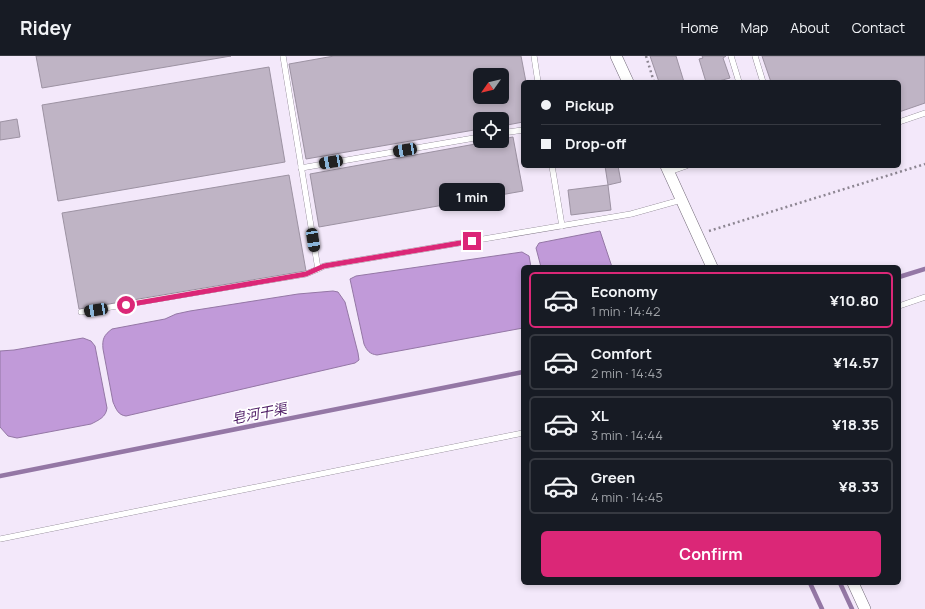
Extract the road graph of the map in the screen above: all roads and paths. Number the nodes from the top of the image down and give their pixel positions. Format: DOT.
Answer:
graph roads {
  1 [pos="283,56"];
  2 [pos="534,56"];
  3 [pos="616,56"];
  4 [pos="646,56"];
  5 [pos="731,56"];
  6 [pos="754,56"];
  7 [pos="538,80"];
  8 [pos="627,80"];
  9 [pos="653,80"];
  10 [pos="738,80"];
  11 [pos="762,80"];
  12 [pos="925,113"];
  13 [pos="901,121"];
  14 [pos="521,130"];
  15 [pos="509,132"];
  16 [pos="473,138"];
  17 [pos="925,164"];
  18 [pos="301,168"];
  19 [pos="552,168"];
  20 [pos="667,169"];
  21 [pos="681,200"];
  22 [pos="562,226"];
  23 [pos="697,234"];
  24 [pos="711,265"];
  25 [pos="318,269"];
  26 [pos="925,297"];
  27 [pos="901,305"];
  28 [pos="81,312"];
  29 [pos="521,432"];
  30 [pos="0,539"];
  31 [pos="854,585"];
  32 [pos="865,609"];
  1 -- 18 [label="lane"];
  2 -- 7 [label="lane"];
  3 -- 8 [label="street"];
  4 -- 9 [label="path"];
  5 -- 10 [label="lane"];
  6 -- 11 [label="lane"];
  12 -- 13 [label="lane"];
  14 -- 15 [label="lane"];
  16 -- 18 [label="lane"];
  17 -- 23 [label="path"];
  18 -- 25 [label="lane"];
  19 -- 22 [label="lane"];
  20 -- 21 [label="street"];
  21 -- 22 [label="lane"];
  21 -- 23 [label="street"];
  22 -- 25 [label="lane"];
  23 -- 24 [label="street"];
  25 -- 28 [label="lane"];
  26 -- 27 [label="lane"];
  29 -- 30 [label="lane"];
  31 -- 32 [label="street"];
}
